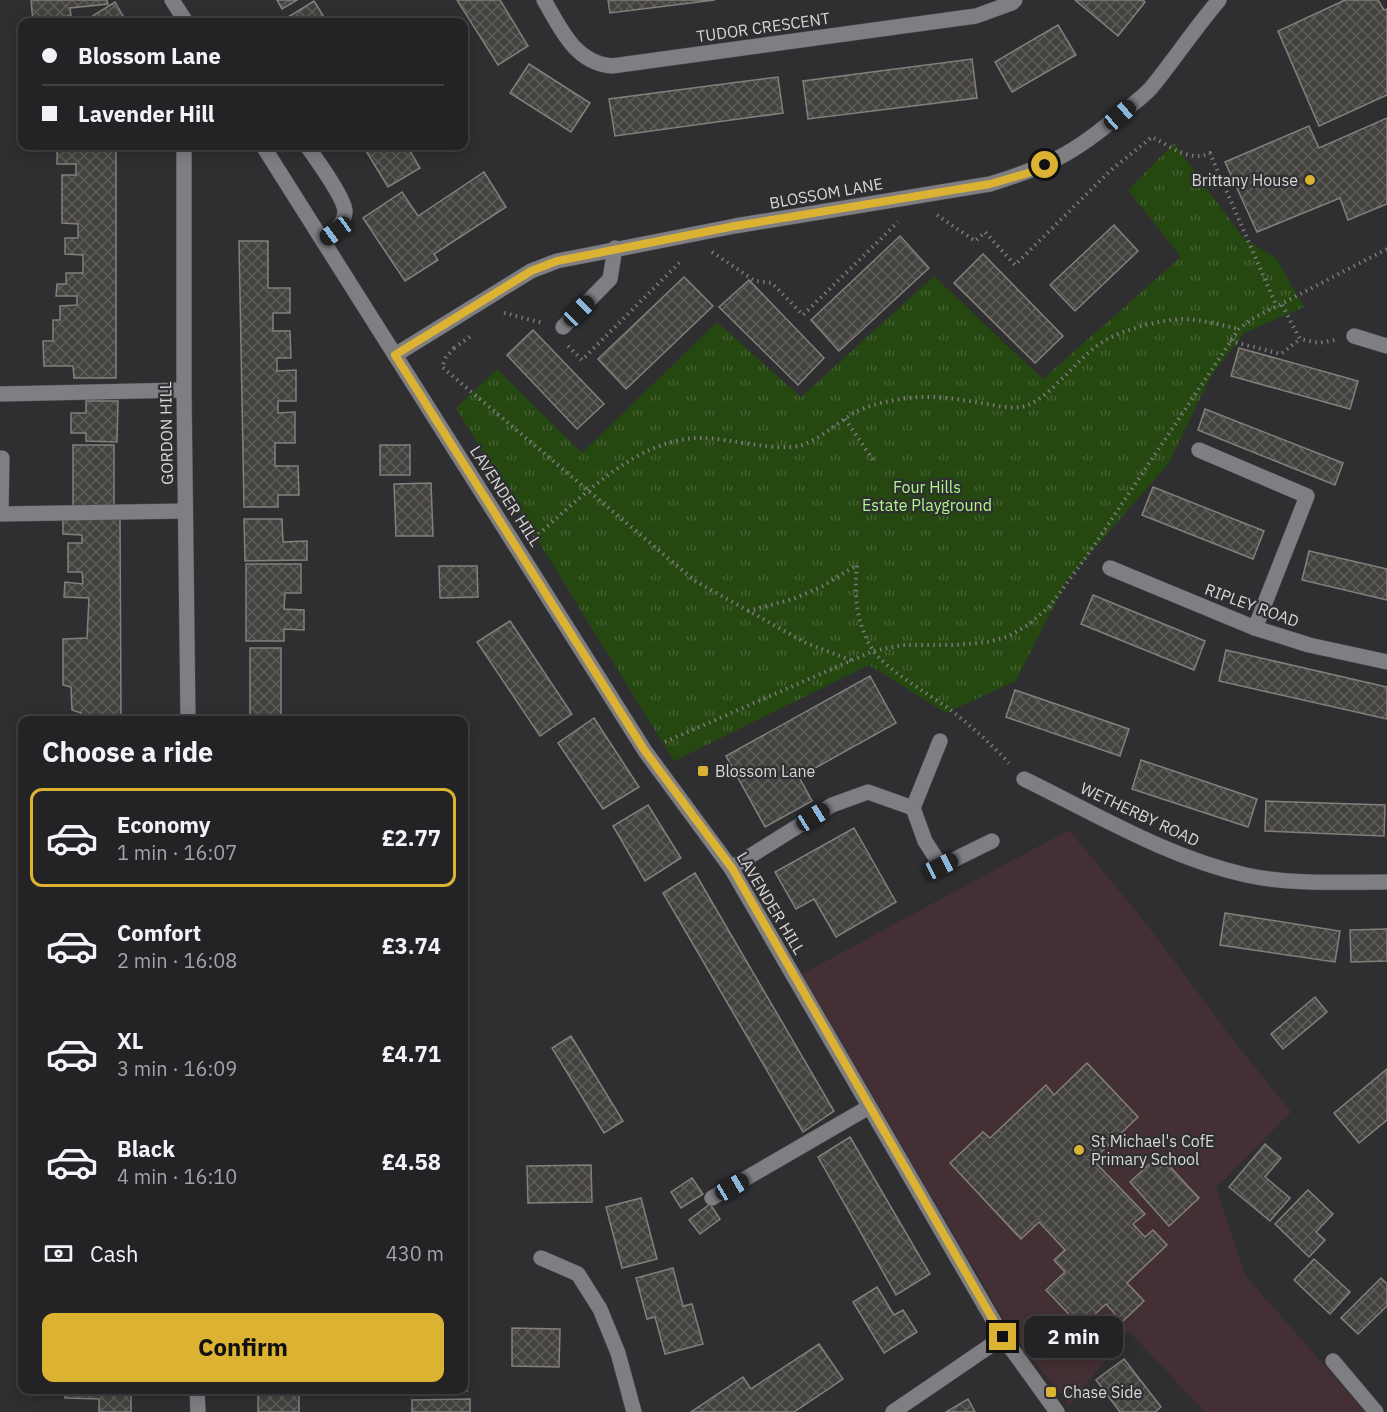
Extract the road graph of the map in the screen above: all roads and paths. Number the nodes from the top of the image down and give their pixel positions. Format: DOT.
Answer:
graph roads {
  1 [pos="172,0"];
  2 [pos="544,0"];
  3 [pos="1015,0"];
  4 [pos="1219,0"];
  5 [pos="183,18"];
  6 [pos="184,150"];
  7 [pos="266,150"];
  8 [pos="310,150"];
  9 [pos="935,214"];
  10 [pos="902,218"];
  11 [pos="323,240"];
  12 [pos="615,248"];
  13 [pos="1387,249"];
  14 [pos="703,254"];
  15 [pos="684,257"];
  16 [pos="1280,306"];
  17 [pos="497,318"];
  18 [pos="546,324"];
  19 [pos="440,327"];
  20 [pos="563,327"];
  21 [pos="1239,328"];
  22 [pos="480,330"];
  23 [pos="1354,336"];
  24 [pos="1300,339"];
  25 [pos="1230,341"];
  26 [pos="567,345"];
  27 [pos="1387,346"];
  28 [pos="454,348"];
  29 [pos="395,355"];
  30 [pos="184,390"];
  31 [pos="0,394"];
  32 [pos="845,419"];
  33 [pos="1199,450"];
  34 [pos="2,458"];
  35 [pos="874,462"];
  36 [pos="589,492"];
  37 [pos="185,511"];
  38 [pos="520,550"];
  39 [pos="1110,568"];
  40 [pos="748,611"];
  41 [pos="1255,628"];
  42 [pos="873,651"];
  43 [pos="854,661"];
  44 [pos="1387,662"];
  45 [pos="188,716"];
  46 [pos="940,741"];
  47 [pos="645,751"];
  48 [pos="1024,779"];
  49 [pos="913,808"];
  50 [pos="992,841"];
  51 [pos="732,868"];
  52 [pos="1387,882"];
  53 [pos="869,1107"];
  54 [pos="712,1198"];
  55 [pos="541,1258"];
  56 [pos="1003,1337"];
  57 [pos="1333,1361"];
  58 [pos="197,1394"];
  59 [pos="198,1412"];
  60 [pos="634,1412"];
  61 [pos="893,1412"];
  62 [pos="1057,1412"];
  63 [pos="1376,1412"];
  1 -- 5 [label="street"];
  2 -- 3 [label="street, TUDOR CRESCENT"];
  4 -- 12 [label="street, BLOSSOM LANE"];
  6 -- 30 [label="street, GORDON HILL"];
  7 -- 11 [label="street, LAVENDER HILL"];
  8 -- 11 [label="street"];
  9 -- 16 [label="path"];
  10 -- 14 [label="path"];
  11 -- 29 [label="street, LAVENDER HILL"];
  12 -- 19 [label="street, BLOSSOM LANE"];
  12 -- 20 [label="street"];
  13 -- 16 [label="path"];
  15 -- 26 [label="path"];
  16 -- 21 [label="path"];
  16 -- 24 [label="path"];
  17 -- 18 [label="path"];
  19 -- 28 [label="path"];
  19 -- 29 [label="street, BLOSSOM LANE"];
  21 -- 25 [label="path"];
  21 -- 32 [label="path"];
  22 -- 28 [label="path"];
  23 -- 24 [label="path"];
  23 -- 27 [label="street"];
  24 -- 25 [label="path"];
  25 -- 42 [label="path"];
  28 -- 36 [label="path"];
  29 -- 38 [label="street, LAVENDER HILL"];
  30 -- 31 [label="street"];
  30 -- 37 [label="street, GORDON HILL"];
  32 -- 35 [label="path"];
  32 -- 36 [label="path"];
  33 -- 41 [label="street"];
  34 -- 37 [label="street"];
  36 -- 38 [label="path"];
  36 -- 40 [label="path"];
  37 -- 45 [label="street, GORDON HILL"];
  38 -- 47 [label="street, LAVENDER HILL"];
  39 -- 41 [label="street, RIPLEY ROAD"];
  40 -- 42 [label="path"];
  40 -- 43 [label="path"];
  41 -- 44 [label="street, RIPLEY ROAD"];
  42 -- 43 [label="path"];
  42 -- 48 [label="path"];
  43 -- 47 [label="path"];
  46 -- 49 [label="street"];
  47 -- 51 [label="street, LAVENDER HILL"];
  48 -- 52 [label="street, WETHERBY ROAD"];
  49 -- 50 [label="street"];
  49 -- 51 [label="street"];
  51 -- 53 [label="street, LAVENDER HILL"];
  53 -- 54 [label="street"];
  53 -- 56 [label="street, LAVENDER HILL"];
  55 -- 60 [label="street"];
  56 -- 61 [label="street"];
  56 -- 62 [label="street, LAVENDER HILL"];
  57 -- 63 [label="street"];
  58 -- 59 [label="street"];
}
